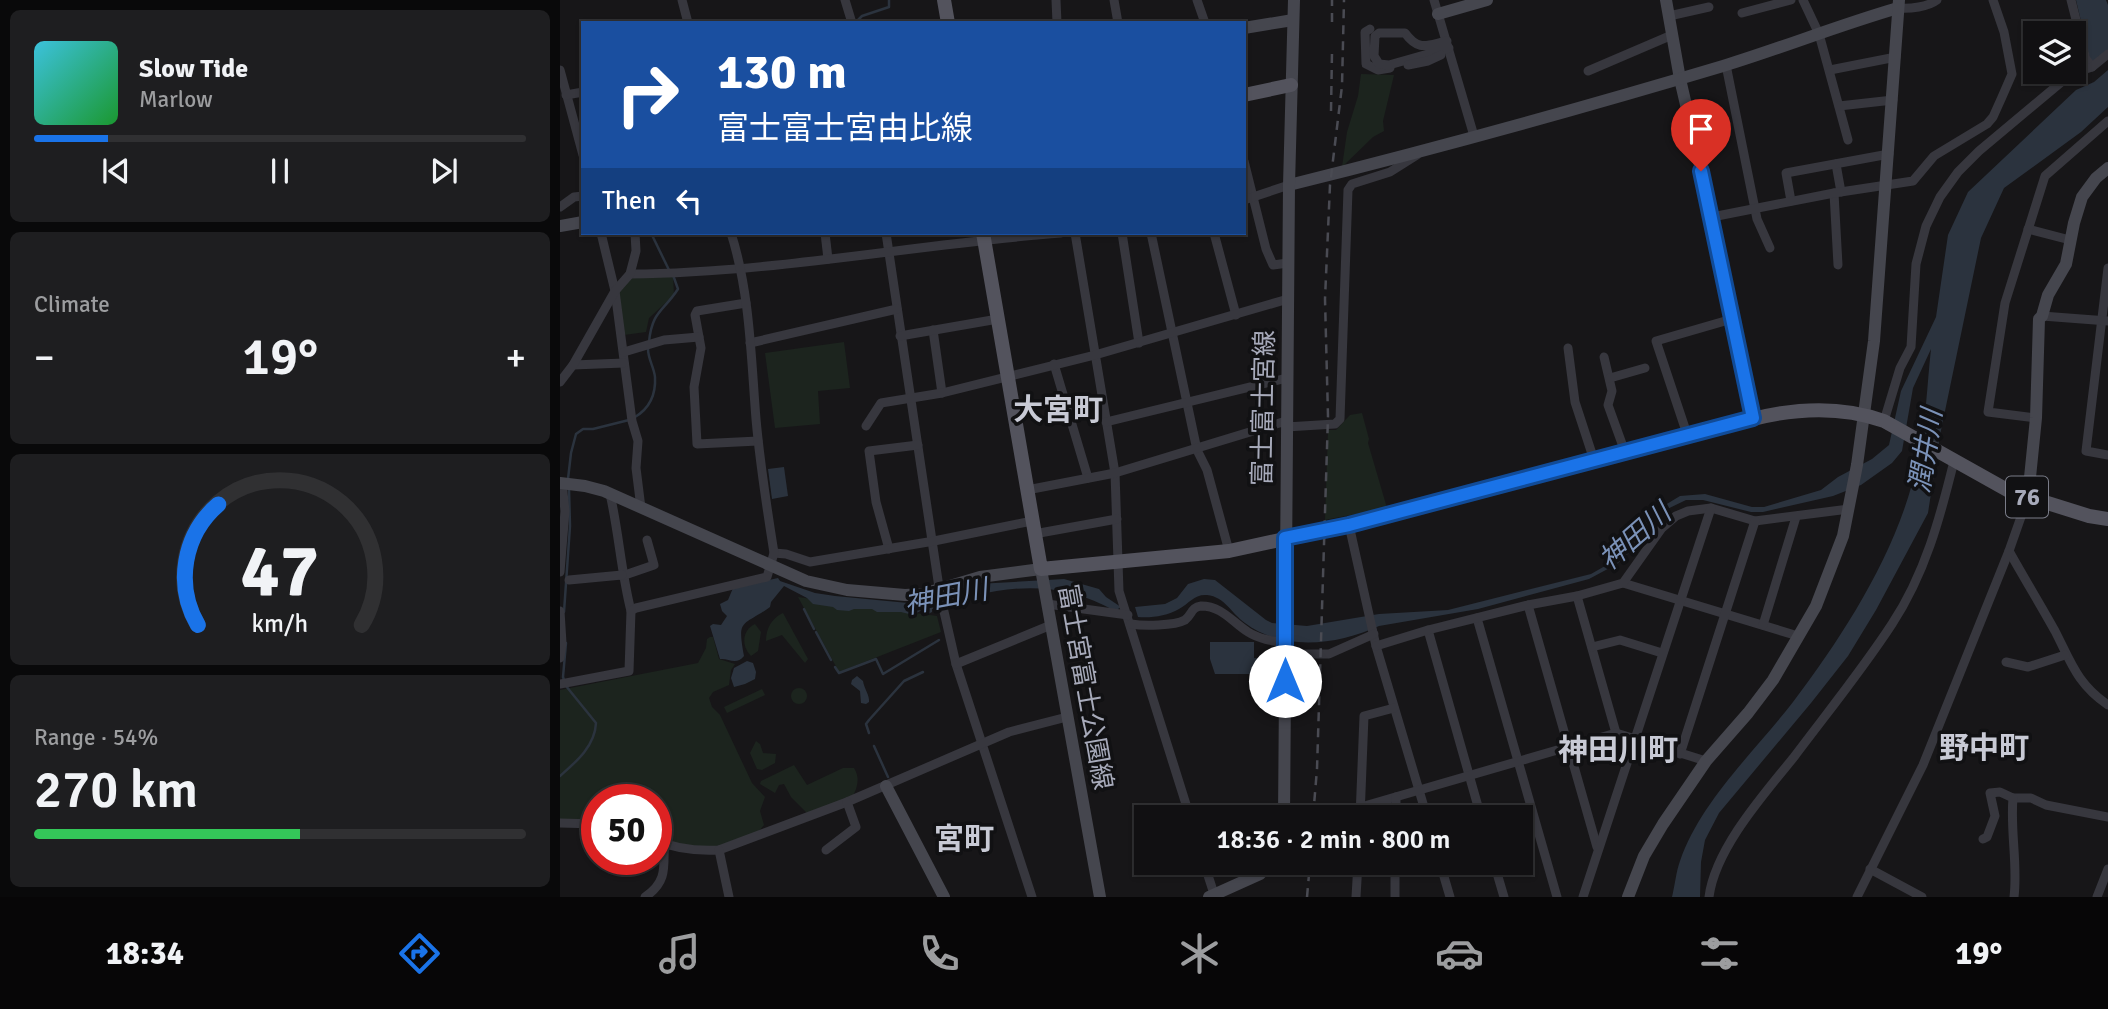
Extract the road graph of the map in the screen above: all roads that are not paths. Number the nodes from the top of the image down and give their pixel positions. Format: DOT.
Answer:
graph roads {
  1 [pos="682,0"];
  2 [pos="845,0"];
  3 [pos="944,0"];
  4 [pos="1056,0"];
  5 [pos="1114,0"];
  6 [pos="1196,0"];
  7 [pos="1294,0"];
  8 [pos="1434,0"];
  9 [pos="1487,0"];
  10 [pos="1666,0"];
  11 [pos="1791,0"];
  12 [pos="1803,0"];
  13 [pos="1937,0"];
  14 [pos="1993,0"];
  15 [pos="2071,0"];
  16 [pos="1899,4"];
  17 [pos="1709,7"];
  18 [pos="1438,13"];
  19 [pos="1742,13"];
  20 [pos="1669,16"];
  21 [pos="1293,20"];
  22 [pos="687,21"];
  23 [pos="851,21"];
  24 [pos="948,21"];
  25 [pos="1057,21"];
  26 [pos="1118,21"];
  27 [pos="1204,21"];
  28 [pos="1246,28"];
  29 [pos="1370,29"];
  30 [pos="1819,34"];
  31 [pos="1672,35"];
  32 [pos="1446,47"];
  33 [pos="2108,54"];
  34 [pos="1896,57"];
  35 [pos="1726,65"];
  36 [pos="2092,67"];
  37 [pos="1588,71"];
  38 [pos="1830,71"];
  39 [pos="560,73"];
  40 [pos="1680,79"];
  41 [pos="1291,85"];
  42 [pos="581,92"];
  43 [pos="566,95"];
  44 [pos="1246,95"];
  45 [pos="1893,100"];
  46 [pos="1839,106"];
  47 [pos="2108,121"];
  48 [pos="1474,135"];
  49 [pos="1848,140"];
  50 [pos="581,148"];
  51 [pos="1428,149"];
  52 [pos="1889,154"];
  53 [pos="1836,164"];
  54 [pos="2108,168"];
  55 [pos="1246,175"];
  56 [pos="1289,185"];
  57 [pos="1886,185"];
  58 [pos="1837,192"];
  59 [pos="581,196"];
  60 [pos="1249,198"];
  61 [pos="1791,201"];
  62 [pos="560,207"];
  63 [pos="1755,207"];
  64 [pos="1712,217"];
  65 [pos="581,222"];
  66 [pos="560,226"];
  67 [pos="2028,229"];
  68 [pos="601,235"];
  69 [pos="635,235"];
  70 [pos="732,235"];
  71 [pos="825,235"];
  72 [pos="886,235"];
  73 [pos="1010,235"];
  74 [pos="1075,235"];
  75 [pos="1122,235"];
  76 [pos="1151,235"];
  77 [pos="1215,235"];
  78 [pos="984,236"];
  79 [pos="2070,240"];
  80 [pos="1770,248"];
  81 [pos="888,252"];
  82 [pos="828,259"];
  83 [pos="1288,263"];
  84 [pos="1839,265"];
  85 [pos="741,267"];
  86 [pos="2108,268"];
  87 [pos="630,274"];
  88 [pos="615,291"];
  89 [pos="1287,299"];
  90 [pos="746,303"];
  91 [pos="897,309"];
  92 [pos="1236,315"];
  93 [pos="2042,316"];
  94 [pos="1731,318"];
  95 [pos="999,319"];
  96 [pos="2105,321"];
  97 [pos="933,330"];
  98 [pos="1172,332"];
  99 [pos="900,336"];
  100 [pos="699,337"];
  101 [pos="750,343"];
  102 [pos="1139,343"];
  103 [pos="1568,348"];
  104 [pos="624,352"];
  105 [pos="1095,355"];
  106 [pos="1604,358"];
  107 [pos="624,363"];
  108 [pos="1054,364"];
  109 [pos="573,365"];
  110 [pos="1645,368"];
  111 [pos="1008,376"];
  112 [pos="1287,378"];
  113 [pos="1609,378"];
  114 [pos="560,382"];
  115 [pos="942,393"];
  116 [pos="911,399"];
  117 [pos="1187,403"];
  118 [pos="1864,414"];
  119 [pos="1753,418"];
  120 [pos="2036,418"];
  121 [pos="1884,421"];
  122 [pos="1106,422"];
  123 [pos="1286,424"];
  124 [pos="866,426"];
  125 [pos="1688,437"];
  126 [pos="758,441"];
  127 [pos="918,445"];
  128 [pos="1197,450"];
  129 [pos="1625,453"];
  130 [pos="2108,455"];
  131 [pos="1594,460"];
  132 [pos="1954,461"];
  133 [pos="1115,473"];
  134 [pos="1088,478"];
  135 [pos="564,484"];
  136 [pos="1027,490"];
  137 [pos="610,494"];
  138 [pos="2028,498"];
  139 [pos="1850,505"];
  140 [pos="641,508"];
  141 [pos="1711,508"];
  142 [pos="1796,517"];
  143 [pos="1117,519"];
  144 [pos="2108,519"];
  145 [pos="1755,521"];
  146 [pos="1349,525"];
  147 [pos="1033,527"];
  148 [pos="1285,538"];
  149 [pos="647,540"];
  150 [pos="934,541"];
  151 [pos="889,549"];
  152 [pos="1229,551"];
  153 [pos="2009,551"];
  154 [pos="772,559"];
  155 [pos="1117,563"];
  156 [pos="560,572"];
  157 [pos="622,575"];
  158 [pos="1043,579"];
  159 [pos="569,580"];
  160 [pos="1623,583"];
  161 [pos="940,591"];
  162 [pos="1577,596"];
  163 [pos="1682,600"];
  164 [pos="1047,604"];
  165 [pos="1528,605"];
  166 [pos="560,611"];
  167 [pos="631,611"];
  168 [pos="1726,613"];
  169 [pos="1477,618"];
  170 [pos="1129,620"];
  171 [pos="1051,625"];
  172 [pos="1763,625"];
  173 [pos="1428,630"];
  174 [pos="1373,632"];
  175 [pos="1798,636"];
  176 [pos="1285,646"];
  177 [pos="1376,646"];
  178 [pos="1592,647"];
  179 [pos="1662,653"];
  180 [pos="2065,655"];
  181 [pos="560,659"];
  182 [pos="2006,662"];
  183 [pos="956,664"];
  184 [pos="560,684"];
  185 [pos="2108,705"];
  186 [pos="1394,708"];
  187 [pos="1067,717"];
  188 [pos="1616,733"];
  189 [pos="1635,739"];
  190 [pos="981,743"];
  191 [pos="1567,747"];
  192 [pos="1681,754"];
  193 [pos="1706,761"];
  194 [pos="1518,762"];
  195 [pos="1469,775"];
  196 [pos="886,786"];
  197 [pos="1419,789"];
  198 [pos="1396,797"];
  199 [pos="2013,798"];
  200 [pos="847,802"];
  201 [pos="1186,805"];
  202 [pos="1284,805"];
  203 [pos="1361,805"];
  204 [pos="1368,805"];
  205 [pos="1396,805"];
  206 [pos="1424,805"];
  207 [pos="1478,805"];
  208 [pos="2108,817"];
  209 [pos="560,823"];
  210 [pos="581,824"];
  211 [pos="1983,839"];
  212 [pos="672,845"];
  213 [pos="1598,849"];
  214 [pos="719,850"];
  215 [pos="826,850"];
  216 [pos="1870,869"];
  217 [pos="2107,874"];
  218 [pos="664,875"];
  219 [pos="1207,875"];
  220 [pos="1258,875"];
  221 [pos="1357,875"];
  222 [pos="1395,875"];
  223 [pos="1444,875"];
  224 [pos="1498,875"];
  225 [pos="1213,896"];
  226 [pos="645,897"];
  227 [pos="729,897"];
  228 [pos="944,897"];
  229 [pos="1032,897"];
  230 [pos="1100,897"];
  231 [pos="1356,897"];
  232 [pos="1395,897"];
  233 [pos="1450,897"];
  234 [pos="1504,897"];
  235 [pos="1557,897"];
  236 [pos="1583,897"];
  237 [pos="1628,897"];
  238 [pos="1709,897"];
  239 [pos="1857,897"];
  240 [pos="1922,897"];
  241 [pos="2014,897"];
  242 [pos="2096,897"];
  1 -- 22 [label="street"];
  2 -- 23 [label="street"];
  3 -- 24 [label="main road"];
  4 -- 25 [label="street"];
  5 -- 26 [label="street"];
  6 -- 27 [label="street"];
  7 -- 21 [label="street, 富士富士宮線"];
  8 -- 18 [label="street"];
  9 -- 18 [label="street"];
  10 -- 20 [label="street"];
  11 -- 19 [label="street"];
  12 -- 30 [label="street"];
  13 -- 16 [label="street"];
  14 -- 57 [label="street"];
  15 -- 36 [label="street"];
  16 -- 30 [label="street"];
  16 -- 34 [label="street"];
  17 -- 20 [label="street"];
  18 -- 32 [label="street"];
  20 -- 31 [label="street"];
  21 -- 28 [label="street"];
  21 -- 41 [label="street, 富士富士宮線"];
  29 -- 32 [label="street"];
  30 -- 35 [label="street"];
  30 -- 38 [label="street"];
  31 -- 37 [label="street"];
  31 -- 40 [label="street"];
  32 -- 32 [label="street"];
  32 -- 48 [label="street"];
  33 -- 36 [label="street"];
  34 -- 38 [label="street"];
  34 -- 45 [label="street"];
  35 -- 40 [label="street"];
  35 -- 63 [label="street"];
  36 -- 121 [label="street"];
  38 -- 46 [label="street"];
  39 -- 43 [label="street"];
  40 -- 48 [label="street"];
  40 -- 64 [label="street"];
  41 -- 44 [label="main road"];
  41 -- 56 [label="street, 富士富士宮線"];
  42 -- 43 [label="street"];
  43 -- 50 [label="street"];
  45 -- 46 [label="street"];
  45 -- 52 [label="street"];
  46 -- 49 [label="street"];
  47 -- 67 [label="street"];
  48 -- 51 [label="street"];
  51 -- 56 [label="street"];
  51 -- 123 [label="street"];
  52 -- 53 [label="street"];
  52 -- 57 [label="street"];
  53 -- 58 [label="street"];
  53 -- 61 [label="street"];
  54 -- 79 [label="street"];
  55 -- 60 [label="street"];
  56 -- 60 [label="street"];
  56 -- 83 [label="street, 富士富士宮線"];
  57 -- 58 [label="street"];
  57 -- 118 [label="street"];
  58 -- 61 [label="street"];
  58 -- 84 [label="street"];
  59 -- 62 [label="street"];
  60 -- 83 [label="street"];
  61 -- 63 [label="street"];
  63 -- 64 [label="street"];
  63 -- 80 [label="street"];
  64 -- 94 [label="street"];
  65 -- 66 [label="street"];
  67 -- 79 [label="street"];
  67 -- 120 [label="street"];
  68 -- 88 [label="street"];
  69 -- 87 [label="street"];
  70 -- 85 [label="street"];
  71 -- 82 [label="street"];
  72 -- 81 [label="street"];
  73 -- 78 [label="street"];
  74 -- 105 [label="street"];
  75 -- 102 [label="street"];
  76 -- 98 [label="street"];
  77 -- 92 [label="street"];
  78 -- 81 [label="street"];
  78 -- 95 [label="main road"];
  79 -- 93 [label="street"];
  81 -- 82 [label="street"];
  81 -- 91 [label="street"];
  82 -- 85 [label="street"];
  83 -- 89 [label="street, 富士富士宮線"];
  85 -- 87 [label="street"];
  85 -- 90 [label="street"];
  86 -- 96 [label="street"];
  87 -- 88 [label="street"];
  88 -- 104 [label="street"];
  88 -- 109 [label="street"];
  89 -- 92 [label="street"];
  89 -- 112 [label="street, 富士富士宮線"];
  90 -- 100 [label="street"];
  90 -- 101 [label="street"];
  91 -- 99 [label="street"];
  91 -- 101 [label="street"];
  92 -- 98 [label="street"];
  93 -- 96 [label="street"];
  93 -- 120 [label="street"];
  94 -- 119 [label="street"];
  94 -- 125 [label="street"];
  95 -- 97 [label="street"];
  95 -- 111 [label="main road"];
  96 -- 130 [label="street"];
  97 -- 99 [label="street"];
  97 -- 115 [label="street"];
  98 -- 102 [label="street"];
  98 -- 117 [label="street"];
  99 -- 116 [label="street"];
  100 -- 104 [label="street"];
  100 -- 126 [label="street"];
  101 -- 126 [label="street"];
  102 -- 105 [label="street"];
  103 -- 131 [label="street"];
  104 -- 107 [label="street"];
  105 -- 108 [label="street"];
  105 -- 122 [label="street"];
  106 -- 113 [label="street"];
  107 -- 109 [label="street"];
  107 -- 140 [label="street"];
  108 -- 111 [label="street"];
  108 -- 134 [label="street"];
  109 -- 114 [label="street"];
  110 -- 113 [label="street"];
  111 -- 115 [label="street"];
  111 -- 136 [label="main road"];
  112 -- 117 [label="street"];
  112 -- 123 [label="street, 富士富士宮線"];
  113 -- 129 [label="street"];
  115 -- 116 [label="street"];
  116 -- 124 [label="street"];
  116 -- 127 [label="street"];
  117 -- 122 [label="street"];
  117 -- 128 [label="street"];
  118 -- 119 [label="main road, 76"];
  118 -- 121 [label="main road, 76"];
  118 -- 139 [label="street"];
  119 -- 125 [label="main road, 76"];
  120 -- 138 [label="street"];
  121 -- 132 [label="main road, 76"];
  122 -- 133 [label="street"];
  123 -- 128 [label="street"];
  123 -- 148 [label="street, 富士富士宮線"];
  125 -- 129 [label="main road, 76"];
  126 -- 154 [label="street"];
  127 -- 150 [label="street"];
  127 -- 151 [label="street"];
  128 -- 133 [label="street"];
  128 -- 152 [label="street"];
  129 -- 131 [label="main road, 76"];
  131 -- 146 [label="main road, 76"];
  132 -- 138 [label="main road, 76"];
  132 -- 238 [label="street"];
  133 -- 134 [label="street"];
  133 -- 143 [label="street"];
  134 -- 136 [label="street"];
  135 -- 137 [label="street, 富士宮富士公園線"];
  135 -- 156 [label="street"];
  136 -- 147 [label="main road"];
  137 -- 140 [label="street, 富士宮富士公園線"];
  137 -- 157 [label="street"];
  138 -- 144 [label="main road, 76"];
  138 -- 153 [label="street"];
  139 -- 142 [label="street"];
  139 -- 175 [label="street"];
  140 -- 154 [label="street, 富士宮富士公園線"];
  141 -- 145 [label="street"];
  141 -- 160 [label="street"];
  141 -- 163 [label="street"];
  142 -- 145 [label="street"];
  142 -- 172 [label="street"];
  143 -- 147 [label="street"];
  143 -- 155 [label="street"];
  145 -- 168 [label="street"];
  146 -- 148 [label="main road, 76"];
  146 -- 174 [label="street"];
  147 -- 150 [label="street"];
  147 -- 158 [label="main road"];
  148 -- 152 [label="main road, 76"];
  148 -- 176 [label="street, 富士富士宮線"];
  149 -- 157 [label="street"];
  150 -- 151 [label="street"];
  150 -- 161 [label="street"];
  151 -- 154 [label="street"];
  152 -- 155 [label="main road, 76"];
  153 -- 180 [label="street"];
  153 -- 216 [label="street"];
  154 -- 161 [label="street, 富士宮富士公園線"];
  154 -- 167 [label="street"];
  155 -- 158 [label="main road, 76"];
  155 -- 170 [label="street"];
  157 -- 159 [label="street"];
  157 -- 167 [label="street"];
  158 -- 161 [label="street, 富士宮富士公園線"];
  158 -- 164 [label="street, 富士宮富士公園線"];
  160 -- 162 [label="street"];
  160 -- 163 [label="street"];
  161 -- 183 [label="street"];
  162 -- 165 [label="street"];
  162 -- 178 [label="street"];
  163 -- 168 [label="street"];
  163 -- 179 [label="street"];
  164 -- 170 [label="street"];
  164 -- 171 [label="street, 富士宮富士公園線"];
  165 -- 169 [label="street"];
  165 -- 191 [label="street"];
  166 -- 181 [label="street"];
  167 -- 184 [label="street"];
  168 -- 172 [label="street"];
  168 -- 192 [label="street"];
  169 -- 173 [label="street"];
  169 -- 194 [label="street"];
  170 -- 176 [label="street"];
  170 -- 201 [label="street"];
  171 -- 183 [label="street"];
  171 -- 187 [label="street, 富士宮富士公園線"];
  172 -- 175 [label="street"];
  173 -- 177 [label="street"];
  173 -- 195 [label="street"];
  174 -- 176 [label="street"];
  174 -- 177 [label="street"];
  175 -- 193 [label="street"];
  176 -- 202 [label="street, 富士富士宮線"];
  177 -- 186 [label="street"];
  178 -- 179 [label="street"];
  178 -- 188 [label="street"];
  179 -- 189 [label="street"];
  180 -- 182 [label="street"];
  180 -- 185 [label="street"];
  183 -- 190 [label="street"];
  186 -- 197 [label="street"];
  186 -- 203 [label="street"];
  187 -- 190 [label="street"];
  187 -- 230 [label="street, 富士宮富士公園線"];
  188 -- 189 [label="street"];
  188 -- 191 [label="street"];
  189 -- 192 [label="street"];
  189 -- 213 [label="street"];
  190 -- 196 [label="street"];
  190 -- 229 [label="street"];
  191 -- 194 [label="street"];
  191 -- 213 [label="street"];
  192 -- 193 [label="street"];
  193 -- 237 [label="street"];
  194 -- 195 [label="street"];
  194 -- 235 [label="street"];
  195 -- 197 [label="street"];
  195 -- 207 [label="street"];
  196 -- 200 [label="street"];
  196 -- 228 [label="street"];
  197 -- 198 [label="street"];
  197 -- 206 [label="street"];
  198 -- 204 [label="street"];
  198 -- 205 [label="street"];
  199 -- 208 [label="street"];
  199 -- 211 [label="street"];
  199 -- 241 [label="street"];
  200 -- 214 [label="street"];
  200 -- 215 [label="street"];
  209 -- 210 [label="street"];
  212 -- 214 [label="street"];
  213 -- 236 [label="street"];
  214 -- 227 [label="street"];
  216 -- 239 [label="street"];
  216 -- 240 [label="street"];
  217 -- 242 [label="street"];
  218 -- 226 [label="street"];
  219 -- 225 [label="street"];
  220 -- 225 [label="street"];
  221 -- 231 [label="street"];
  222 -- 232 [label="street"];
  223 -- 233 [label="street"];
  224 -- 234 [label="street"];
}
